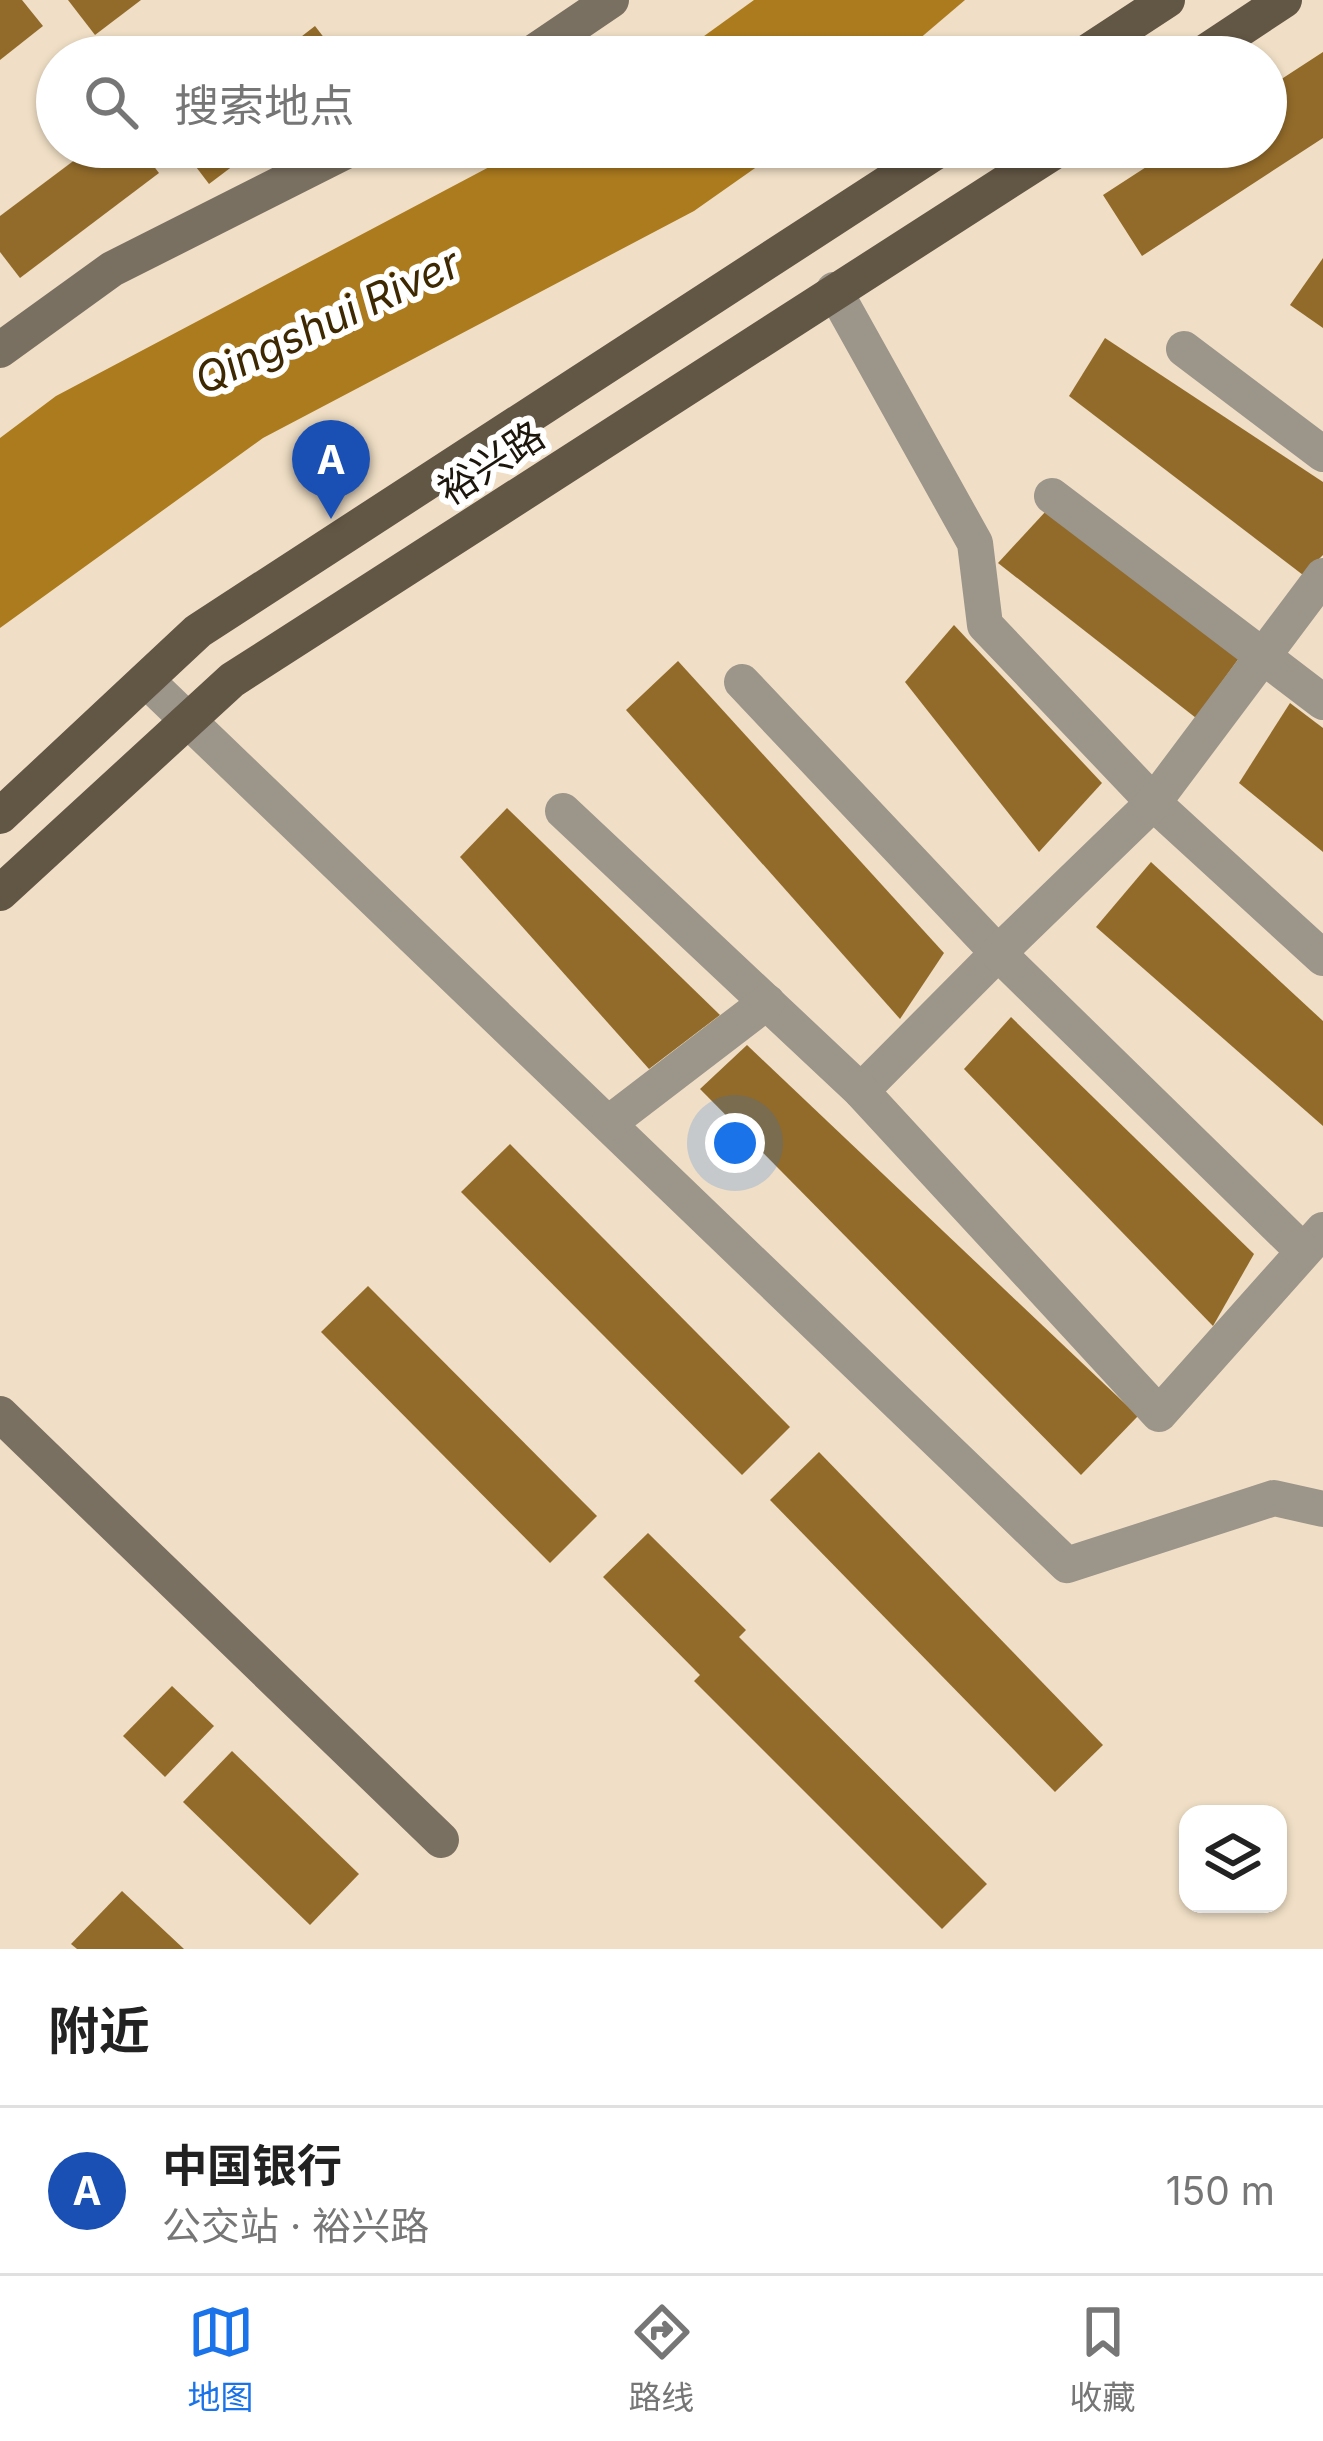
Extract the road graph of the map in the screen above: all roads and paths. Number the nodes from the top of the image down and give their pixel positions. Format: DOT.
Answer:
graph roads {
  1 [pos="611,0"];
  2 [pos="1167,0"];
  3 [pos="1284,0"];
  4 [pos="558,36"];
  5 [pos="1112,36"];
  6 [pos="1230,36"];
  7 [pos="312,168"];
  8 [pos="911,168"];
  9 [pos="1028,168"];
  10 [pos="834,290"];
  11 [pos="1184,349"];
  12 [pos="0,350"];
  13 [pos="1323,454"];
  14 [pos="1052,496"];
  15 [pos="1323,576"];
  16 [pos="1264,657"];
  17 [pos="146,680"];
  18 [pos="742,682"];
  19 [pos="1323,703"];
  20 [pos="190,718"];
  21 [pos="1154,803"];
  22 [pos="563,811"];
  23 [pos="0,816"];
  24 [pos="0,892"];
  25 [pos="998,953"];
  26 [pos="1323,958"];
  27 [pos="766,1003"];
  28 [pos="861,1091"];
  29 [pos="609,1124"];
  30 [pos="1313,1240"];
  31 [pos="0,1414"];
  32 [pos="1323,1509"];
  33 [pos="441,1840"];
  1 -- 4 [label="street"];
  2 -- 5 [label="main road"];
  3 -- 6 [label="main road"];
  7 -- 12 [label="street"];
  8 -- 17 [label="main road, 裕兴路"];
  9 -- 10 [label="main road, 裕兴路"];
  10 -- 20 [label="main road, 裕兴路"];
  10 -- 21 [label="street"];
  11 -- 13 [label="street"];
  14 -- 16 [label="street"];
  15 -- 16 [label="street"];
  16 -- 19 [label="street"];
  16 -- 21 [label="street"];
  17 -- 20 [label="street"];
  17 -- 23 [label="main road, 裕兴路"];
  18 -- 25 [label="street"];
  20 -- 24 [label="main road, 裕兴路"];
  20 -- 29 [label="street"];
  21 -- 25 [label="street"];
  21 -- 26 [label="street"];
  22 -- 27 [label="street"];
  25 -- 28 [label="street"];
  25 -- 30 [label="street"];
  27 -- 28 [label="street"];
  27 -- 29 [label="street"];
  28 -- 30 [label="street"];
  29 -- 32 [label="street"];
  31 -- 33 [label="street"];
}
